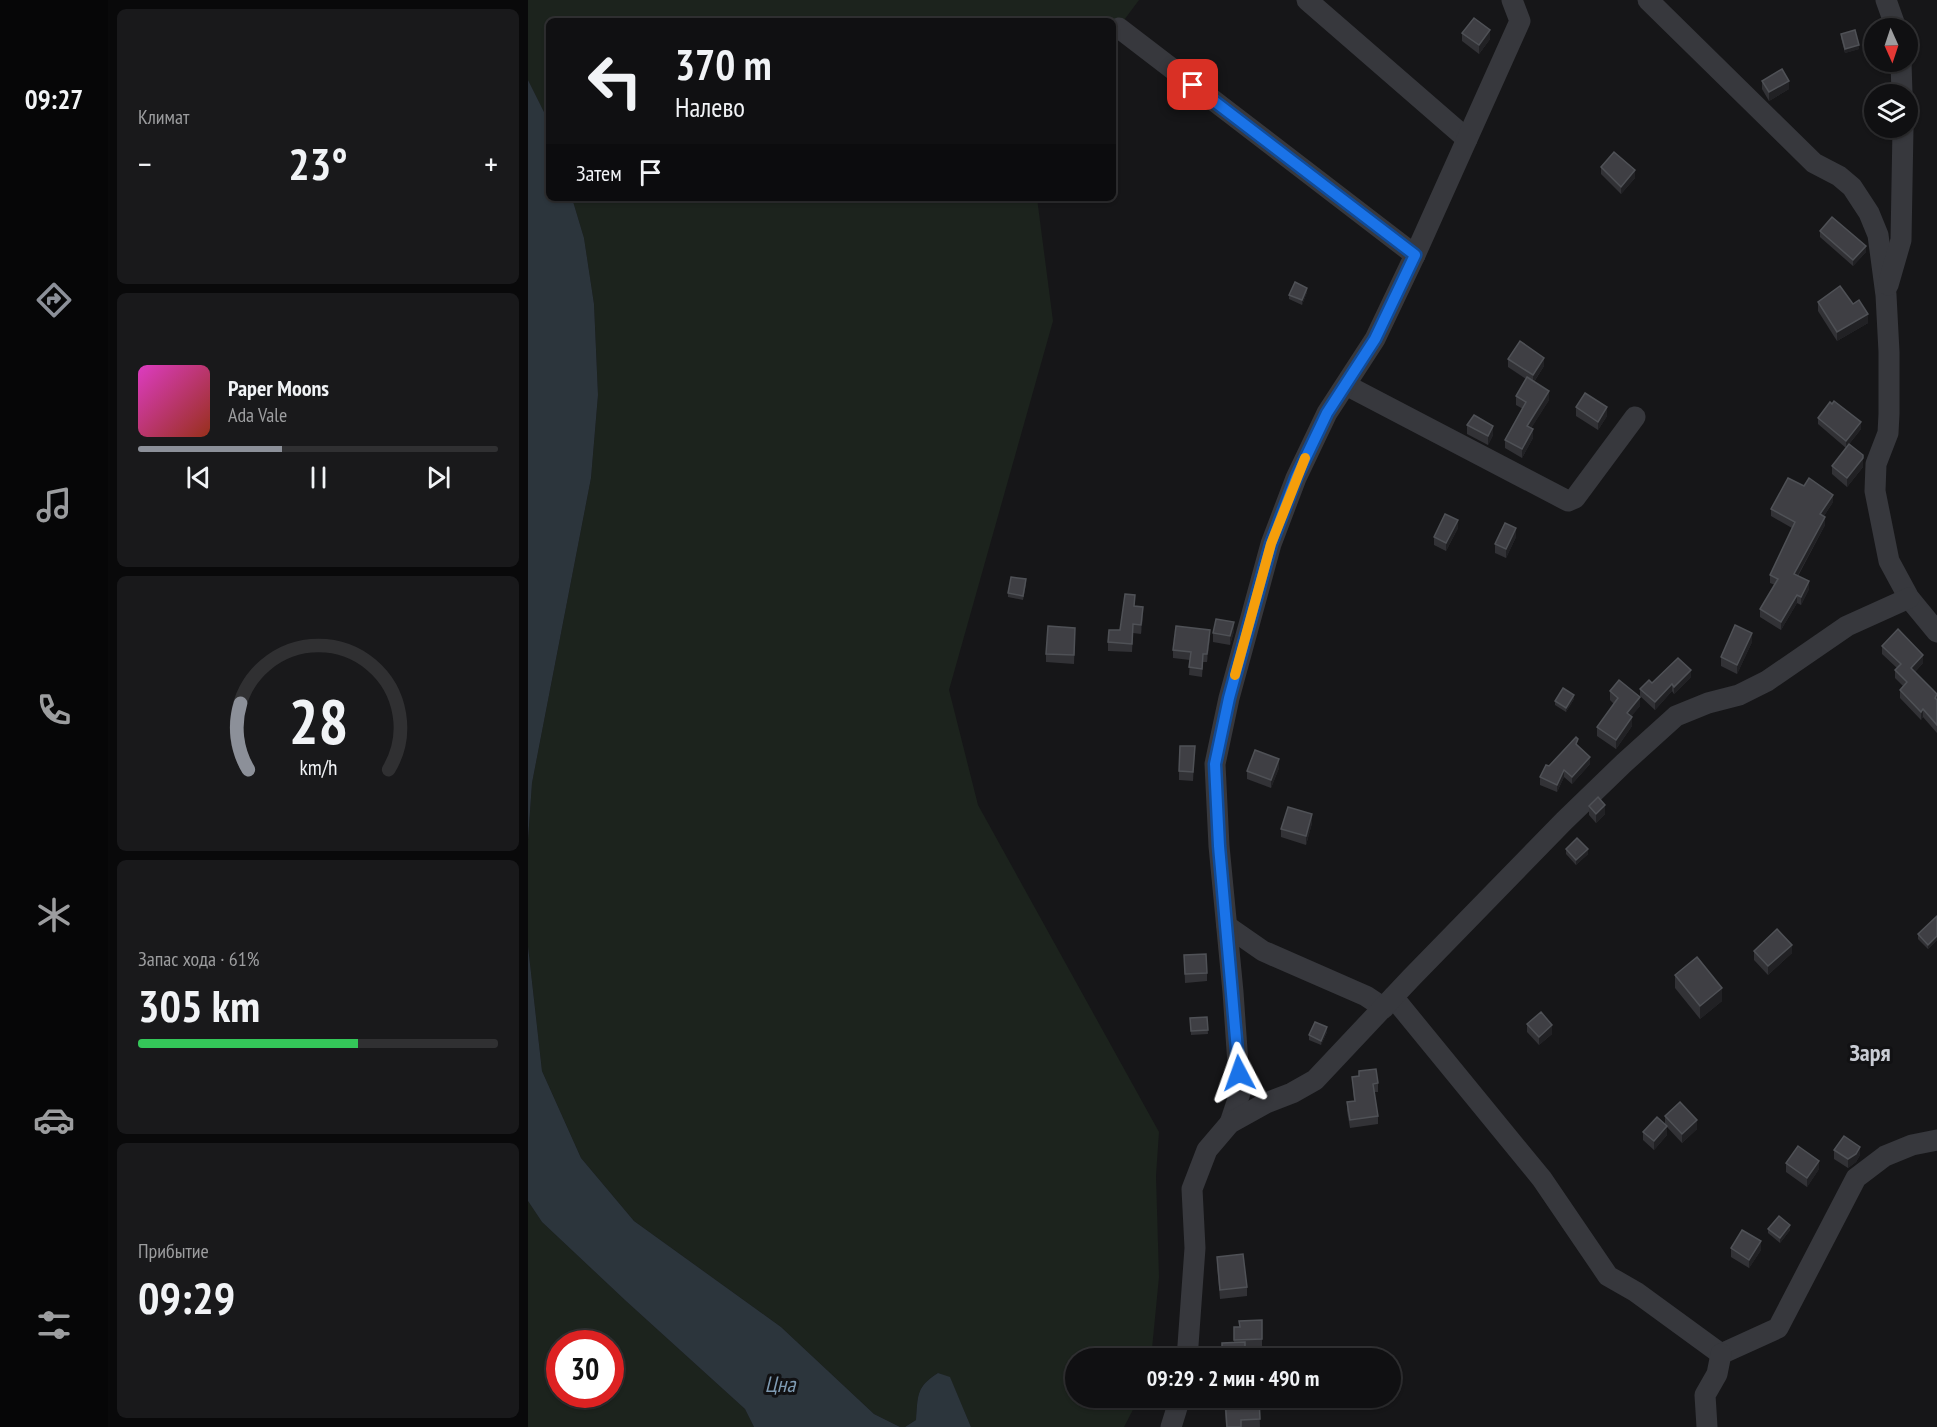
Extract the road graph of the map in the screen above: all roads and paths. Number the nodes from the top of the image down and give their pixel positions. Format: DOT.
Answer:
graph roads {
  1 [pos="1307,0"];
  2 [pos="1512,0"];
  3 [pos="1648,0"];
  4 [pos="1886,0"];
  5 [pos="1892,18"];
  6 [pos="1119,28"];
  7 [pos="1904,138"];
  8 [pos="1467,139"];
  9 [pos="1415,255"];
  10 [pos="1886,295"];
  11 [pos="1346,386"];
  12 [pos="1635,417"];
  13 [pos="1909,598"];
  14 [pos="1937,632"];
  15 [pos="1227,926"];
  16 [pos="1388,1003"];
  17 [pos="1230,1123"];
  18 [pos="1937,1140"];
  19 [pos="1188,1348"];
  20 [pos="1721,1354"];
  21 [pos="1177,1408"];
  22 [pos="1171,1427"];
  23 [pos="1707,1427"];
  1 -- 8 [label="street"];
  2 -- 8 [label="street"];
  3 -- 10 [label="street"];
  4 -- 5 [label="street"];
  6 -- 9 [label="street"];
  7 -- 10 [label="street"];
  8 -- 9 [label="street"];
  9 -- 11 [label="street"];
  10 -- 13 [label="street"];
  11 -- 12 [label="street"];
  11 -- 15 [label="street"];
  13 -- 14 [label="street"];
  13 -- 16 [label="street"];
  15 -- 16 [label="street"];
  15 -- 17 [label="street"];
  16 -- 17 [label="street"];
  16 -- 20 [label="street"];
  17 -- 19 [label="street"];
  18 -- 20 [label="street"];
  20 -- 23 [label="street"];
  21 -- 22 [label="street"];
}
